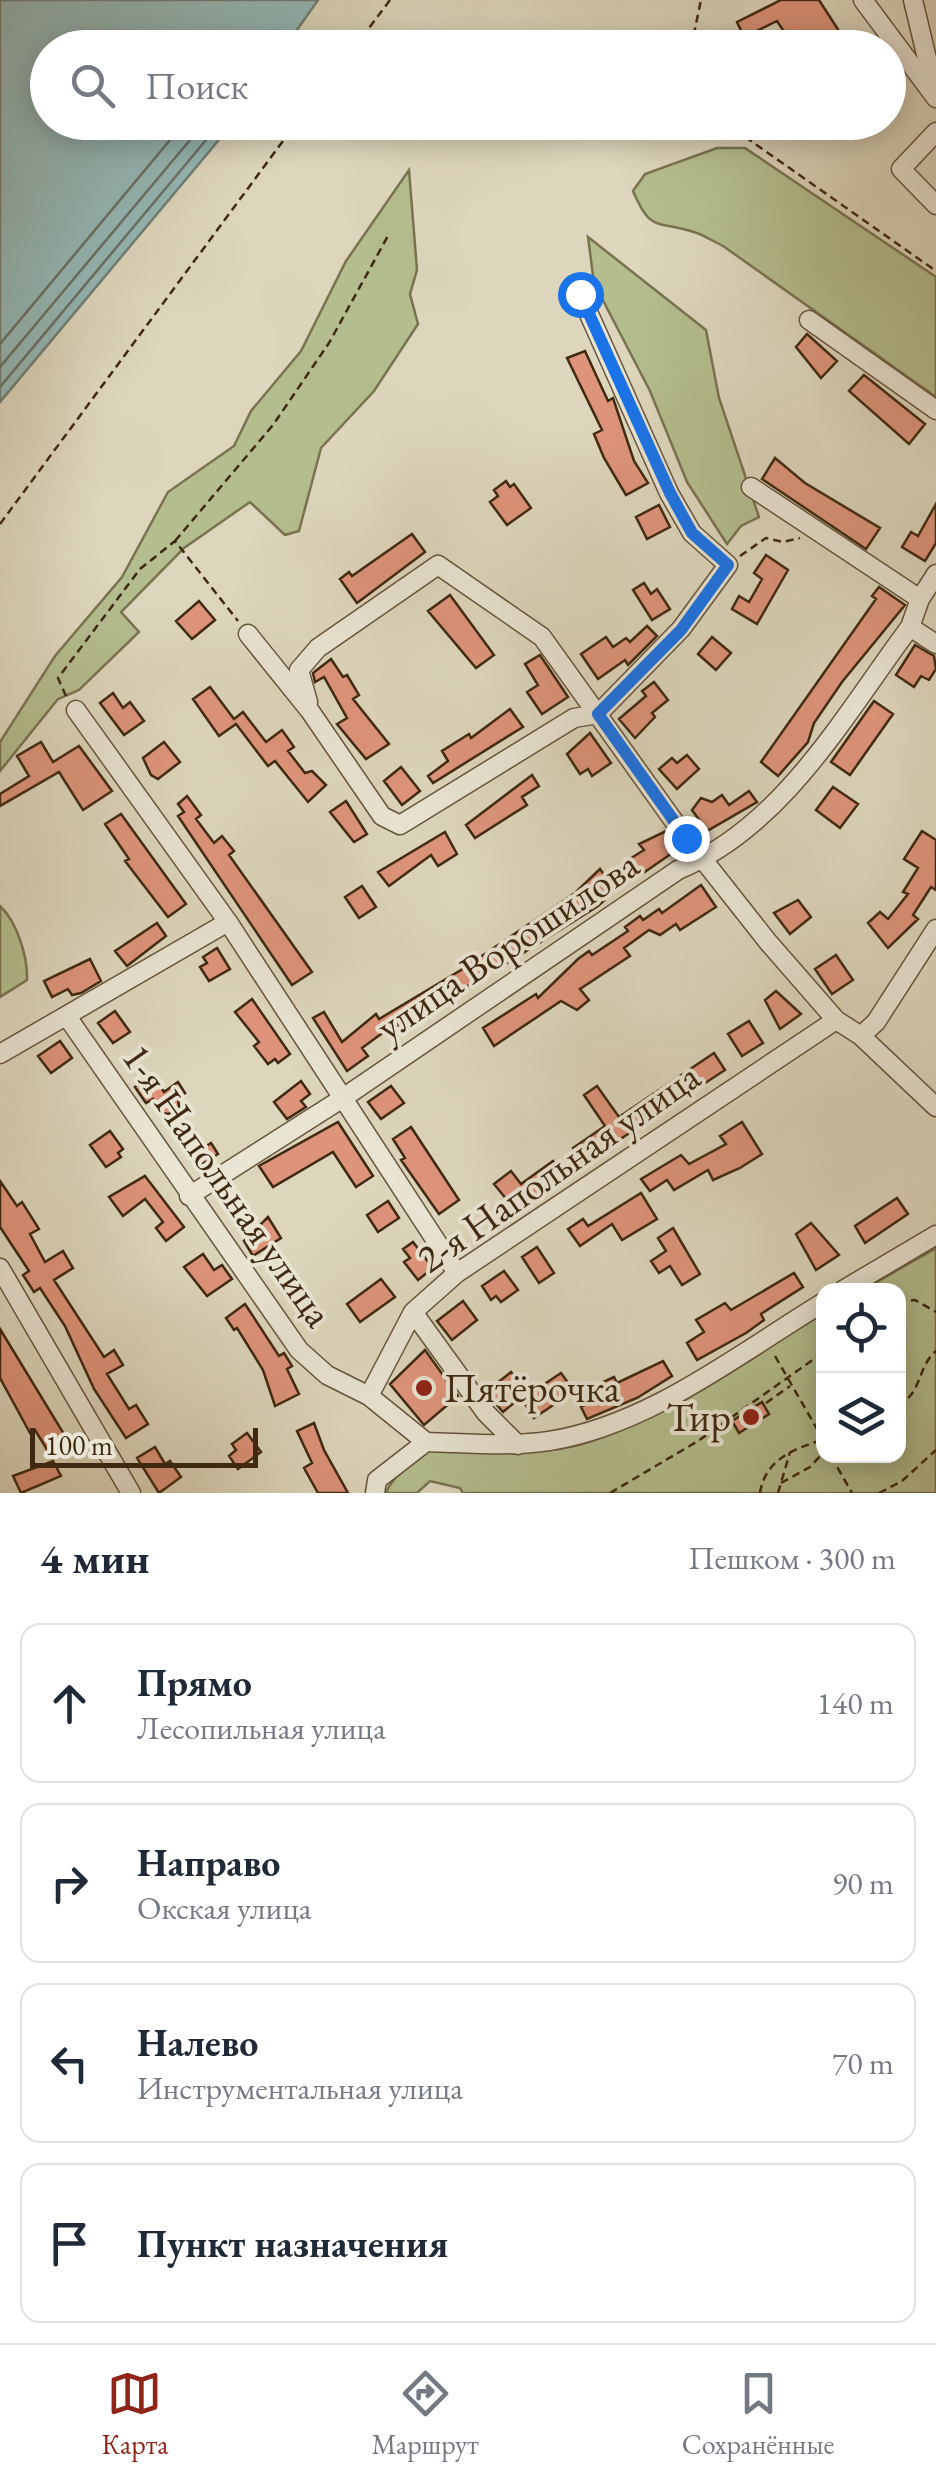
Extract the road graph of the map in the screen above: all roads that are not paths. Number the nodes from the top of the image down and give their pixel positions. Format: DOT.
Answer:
graph roads {
  1 [pos="862,0"];
  2 [pos="913,0"];
  3 [pos="885,30"];
  4 [pos="906,57"];
  5 [pos="936,96"];
  6 [pos="936,132"];
  7 [pos="936,205"];
  8 [pos="580,294"];
  9 [pos="808,320"];
  10 [pos="936,410"];
  11 [pos="752,487"];
  12 [pos="936,574"];
  13 [pos="920,599"];
  14 [pos="910,627"];
  15 [pos="248,634"];
  16 [pos="936,644"];
  17 [pos="76,710"];
  18 [pos="310,711"];
  19 [pos="598,714"];
  20 [pos="703,860"];
  21 [pos="228,922"];
  22 [pos="936,929"];
  23 [pos="68,1018"];
  24 [pos="836,1020"];
  25 [pos="861,1036"];
  26 [pos="0,1054"];
  27 [pos="343,1098"];
  28 [pos="936,1106"];
  29 [pos="189,1196"];
  30 [pos="936,1235"];
  31 [pos="0,1268"];
  32 [pos="457,1273"];
  33 [pos="855,1283"];
  34 [pos="816,1307"];
  35 [pos="412,1312"];
  36 [pos="369,1396"];
  37 [pos="426,1442"];
  38 [pos="518,1445"];
  39 [pos="131,1493"];
  40 [pos="375,1493"];
  1 -- 3 [label="street"];
  2 -- 5 [label="street"];
  4 -- 5 [label="street"];
  6 -- 7 [label="street"];
  8 -- 19 [label="street"];
  9 -- 10 [label="street"];
  11 -- 13 [label="street"];
  12 -- 13 [label="street, улица Ворошилова"];
  13 -- 14 [label="street, улица Ворошилова"];
  14 -- 16 [label="street"];
  14 -- 20 [label="street, улица Ворошилова"];
  15 -- 18 [label="street"];
  17 -- 21 [label="street"];
  18 -- 19 [label="street"];
  18 -- 19 [label="street"];
  19 -- 20 [label="street"];
  20 -- 24 [label="street"];
  20 -- 27 [label="street, улица Ворошилова"];
  21 -- 23 [label="street"];
  21 -- 27 [label="street"];
  22 -- 25 [label="street"];
  23 -- 26 [label="street"];
  23 -- 29 [label="street, 1-я Напольная улица"];
  24 -- 25 [label="street"];
  24 -- 32 [label="street, 2-я Напольная улица"];
  25 -- 28 [label="street"];
  27 -- 29 [label="street, улица Ворошилова"];
  27 -- 32 [label="street"];
  29 -- 36 [label="street, 1-я Напольная улица"];
  30 -- 33 [label="street"];
  31 -- 39 [label="street"];
  32 -- 35 [label="street, 2-я Напольная улица"];
  34 -- 38 [label="street"];
  35 -- 36 [label="street"];
  35 -- 38 [label="street, 2-я Напольная улица"];
  36 -- 37 [label="street, 1-я Напольная улица"];
  37 -- 38 [label="street"];
  37 -- 40 [label="street"];
}
